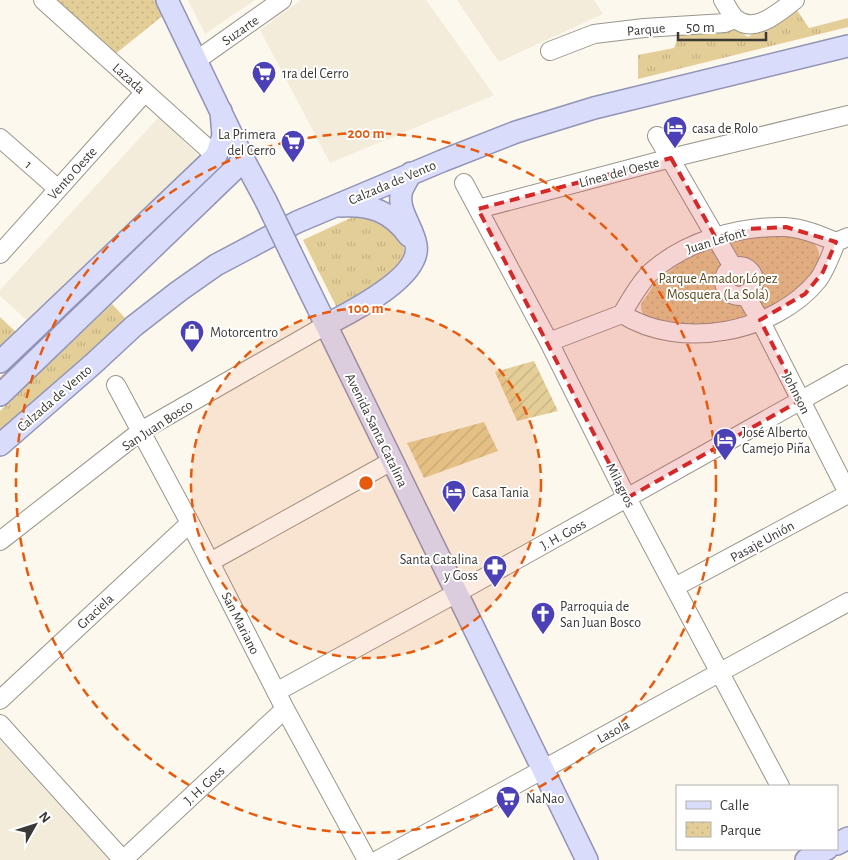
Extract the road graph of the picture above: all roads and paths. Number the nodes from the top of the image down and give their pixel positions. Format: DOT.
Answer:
graph roads {
  1 [pos="43,0"];
  2 [pos="167,0"];
  3 [pos="282,0"];
  4 [pos="723,0"];
  5 [pos="795,0"];
  6 [pos="735,18"];
  7 [pos="848,46"];
  8 [pos="550,50"];
  9 [pos="197,60"];
  10 [pos="145,92"];
  11 [pos="221,111"];
  12 [pos="848,115"];
  13 [pos="657,136"];
  14 [pos="0,138"];
  15 [pos="216,156"];
  16 [pos="671,158"];
  17 [pos="244,160"];
  18 [pos="411,173"];
  19 [pos="464,183"];
  20 [pos="58,189"];
  21 [pos="332,207"];
  22 [pos="478,209"];
  23 [pos="716,238"];
  24 [pos="842,240"];
  25 [pos="0,254"];
  26 [pos="404,273"];
  27 [pos="622,314"];
  28 [pos="760,320"];
  29 [pos="326,325"];
  30 [pos="548,342"];
  31 [pos="0,362"];
  32 [pos="848,374"];
  33 [pos="116,385"];
  34 [pos="0,395"];
  35 [pos="801,400"];
  36 [pos="141,431"];
  37 [pos="0,445"];
  38 [pos="392,461"];
  39 [pos="848,493"];
  40 [pos="627,498"];
  41 [pos="190,522"];
  42 [pos="0,542"];
  43 [pos="210,562"];
  44 [pos="675,588"];
  45 [pos="457,593"];
  46 [pos="848,602"];
  47 [pos="721,672"];
  48 [pos="276,692"];
  49 [pos="0,700"];
  50 [pos="285,709"];
  51 [pos="0,724"];
  52 [pos="543,768"];
  53 [pos="779,785"];
  54 [pos="123,860"];
  55 [pos="367,860"];
  56 [pos="378,860"];
  57 [pos="588,860"];
  1 -- 10 [label="street, Lazada"];
  2 -- 9 [label="main road, Avenida Santa Catalina"];
  3 -- 9 [label="street, Suzarte"];
  4 -- 6 [label="street"];
  5 -- 6 [label="street, Parque"];
  6 -- 8 [label="street, Parque"];
  7 -- 18 [label="main road, Calzada de Vento"];
  9 -- 11 [label="main road, Avenida Santa Catalina"];
  10 -- 15 [label="street, Lazada"];
  10 -- 20 [label="street, Vento Oeste"];
  11 -- 15 [label="main road"];
  11 -- 17 [label="main road, Avenida Santa Catalina"];
  12 -- 16 [label="street, Línea del Oeste"];
  13 -- 16 [label="street, Johnson"];
  14 -- 20 [label="street, 1"];
  15 -- 17 [label="main road"];
  15 -- 31 [label="main road"];
  16 -- 22 [label="street, Línea del Oeste"];
  16 -- 23 [label="street, Johnson"];
  17 -- 29 [label="main road, Avenida Santa Catalina, bridge"];
  17 -- 34 [label="main road"];
  18 -- 21 [label="main road, Calzada de Vento"];
  18 -- 26 [label="main road"];
  19 -- 22 [label="street, Milagros"];
  20 -- 25 [label="street, Vento Oeste"];
  21 -- 26 [label="main road"];
  21 -- 37 [label="main road, Calzada de Vento"];
  22 -- 30 [label="street, Milagros"];
  23 -- 24 [label="street, Juan Lefont"];
  23 -- 27 [label="street, Juan Lefont"];
  23 -- 28 [label="street, Johnson"];
  24 -- 28 [label="street, Juan Lefont"];
  26 -- 29 [label="main road"];
  27 -- 28 [label="street, Juan Lefont"];
  27 -- 30 [label="street"];
  28 -- 35 [label="street, Johnson"];
  29 -- 36 [label="street, San Juan Bosco"];
  29 -- 38 [label="main road, Avenida Santa Catalina"];
  30 -- 40 [label="street, Milagros"];
  32 -- 35 [label="street, J. H. Goss"];
  33 -- 36 [label="street, San Mariano"];
  35 -- 39 [label="street, Johnson"];
  35 -- 40 [label="street, J. H. Goss"];
  36 -- 41 [label="street, San Mariano"];
  36 -- 42 [label="street, San Juan Bosco"];
  38 -- 43 [label="street"];
  38 -- 45 [label="main road, Avenida Santa Catalina"];
  39 -- 44 [label="street, Pasaje Unión"];
  40 -- 44 [label="street, Milagros"];
  40 -- 45 [label="street, J. H. Goss"];
  41 -- 43 [label="street, San Mariano"];
  41 -- 49 [label="street, Graciela"];
  43 -- 48 [label="street, San Mariano"];
  44 -- 47 [label="street, Milagros"];
  45 -- 48 [label="street, J. H. Goss"];
  45 -- 52 [label="main road, Avenida Santa Catalina"];
  46 -- 47 [label="street, Lasola"];
  47 -- 52 [label="street, Lasola"];
  47 -- 53 [label="street, Milagros"];
  48 -- 50 [label="street, San Mariano"];
  50 -- 54 [label="street, J. H. Goss"];
  50 -- 55 [label="street, San Mariano"];
  51 -- 54 [label="street"];
  52 -- 56 [label="street, Lasola"];
  52 -- 57 [label="main road, Avenida Santa Catalina"];
}
